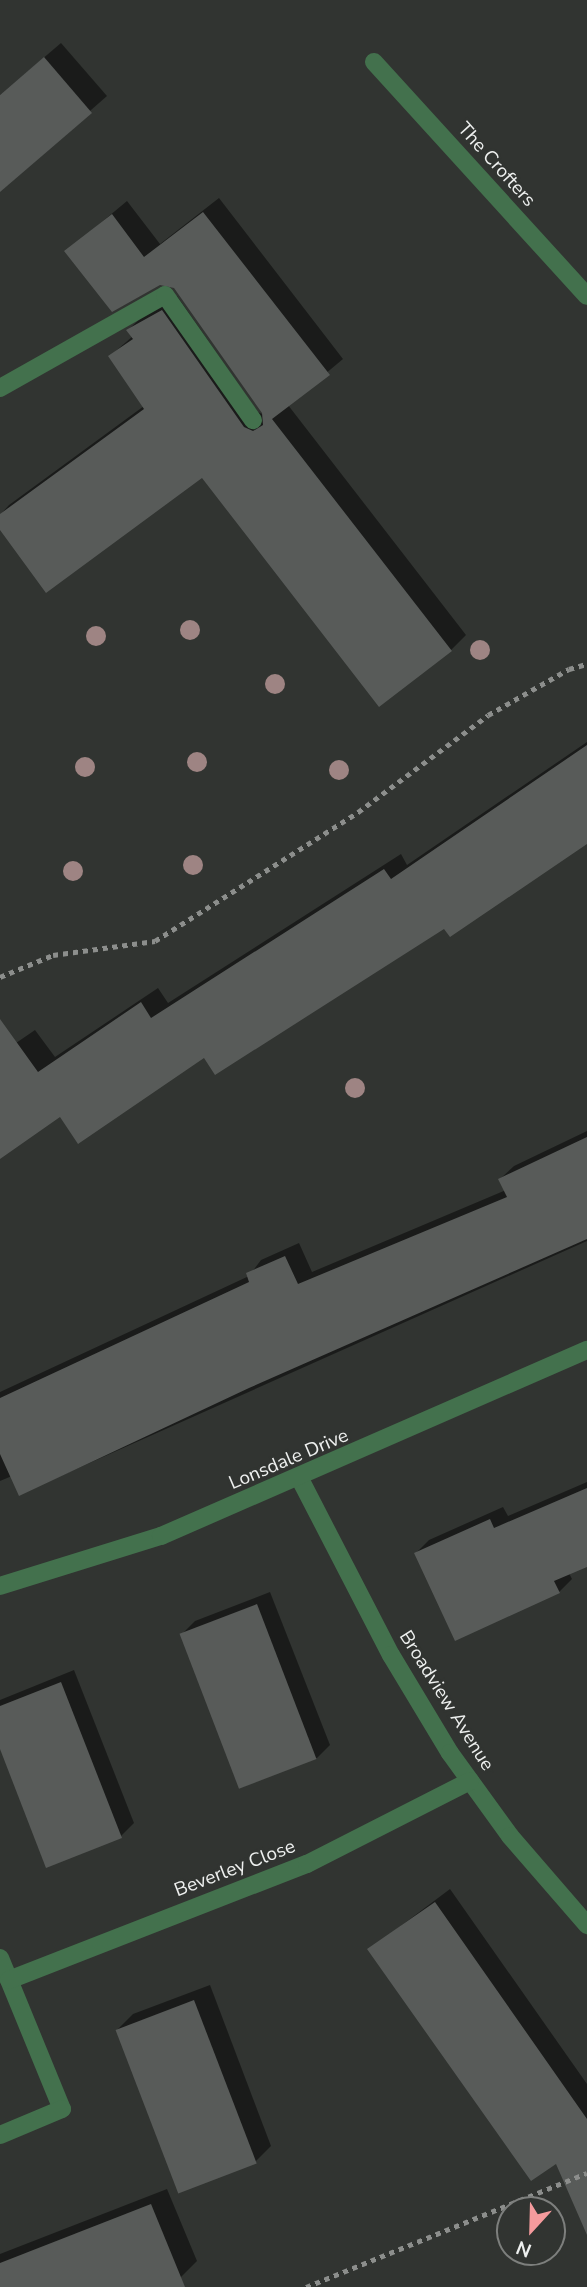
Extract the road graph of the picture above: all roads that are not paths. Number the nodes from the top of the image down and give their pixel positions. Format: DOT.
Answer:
graph roads {
  1 [pos="374,61"];
  2 [pos="587,296"];
  3 [pos="0,388"];
  4 [pos="253,420"];
  5 [pos="587,1350"];
  6 [pos="300,1479"];
  7 [pos="0,1586"];
  8 [pos="470,1781"];
  9 [pos="587,1926"];
  10 [pos="0,1958"];
  11 [pos="9,1980"];
  12 [pos="0,2135"];
  1 -- 2 [label="street, The Crofters"];
  3 -- 4 [label="street"];
  5 -- 6 [label="street, Lonsdale Drive"];
  6 -- 7 [label="street, Lonsdale Drive"];
  6 -- 8 [label="street, Broadview Avenue"];
  8 -- 9 [label="street, Broadview Avenue"];
  8 -- 11 [label="street, Beverley Close"];
  10 -- 11 [label="street"];
  11 -- 12 [label="street"];
}
